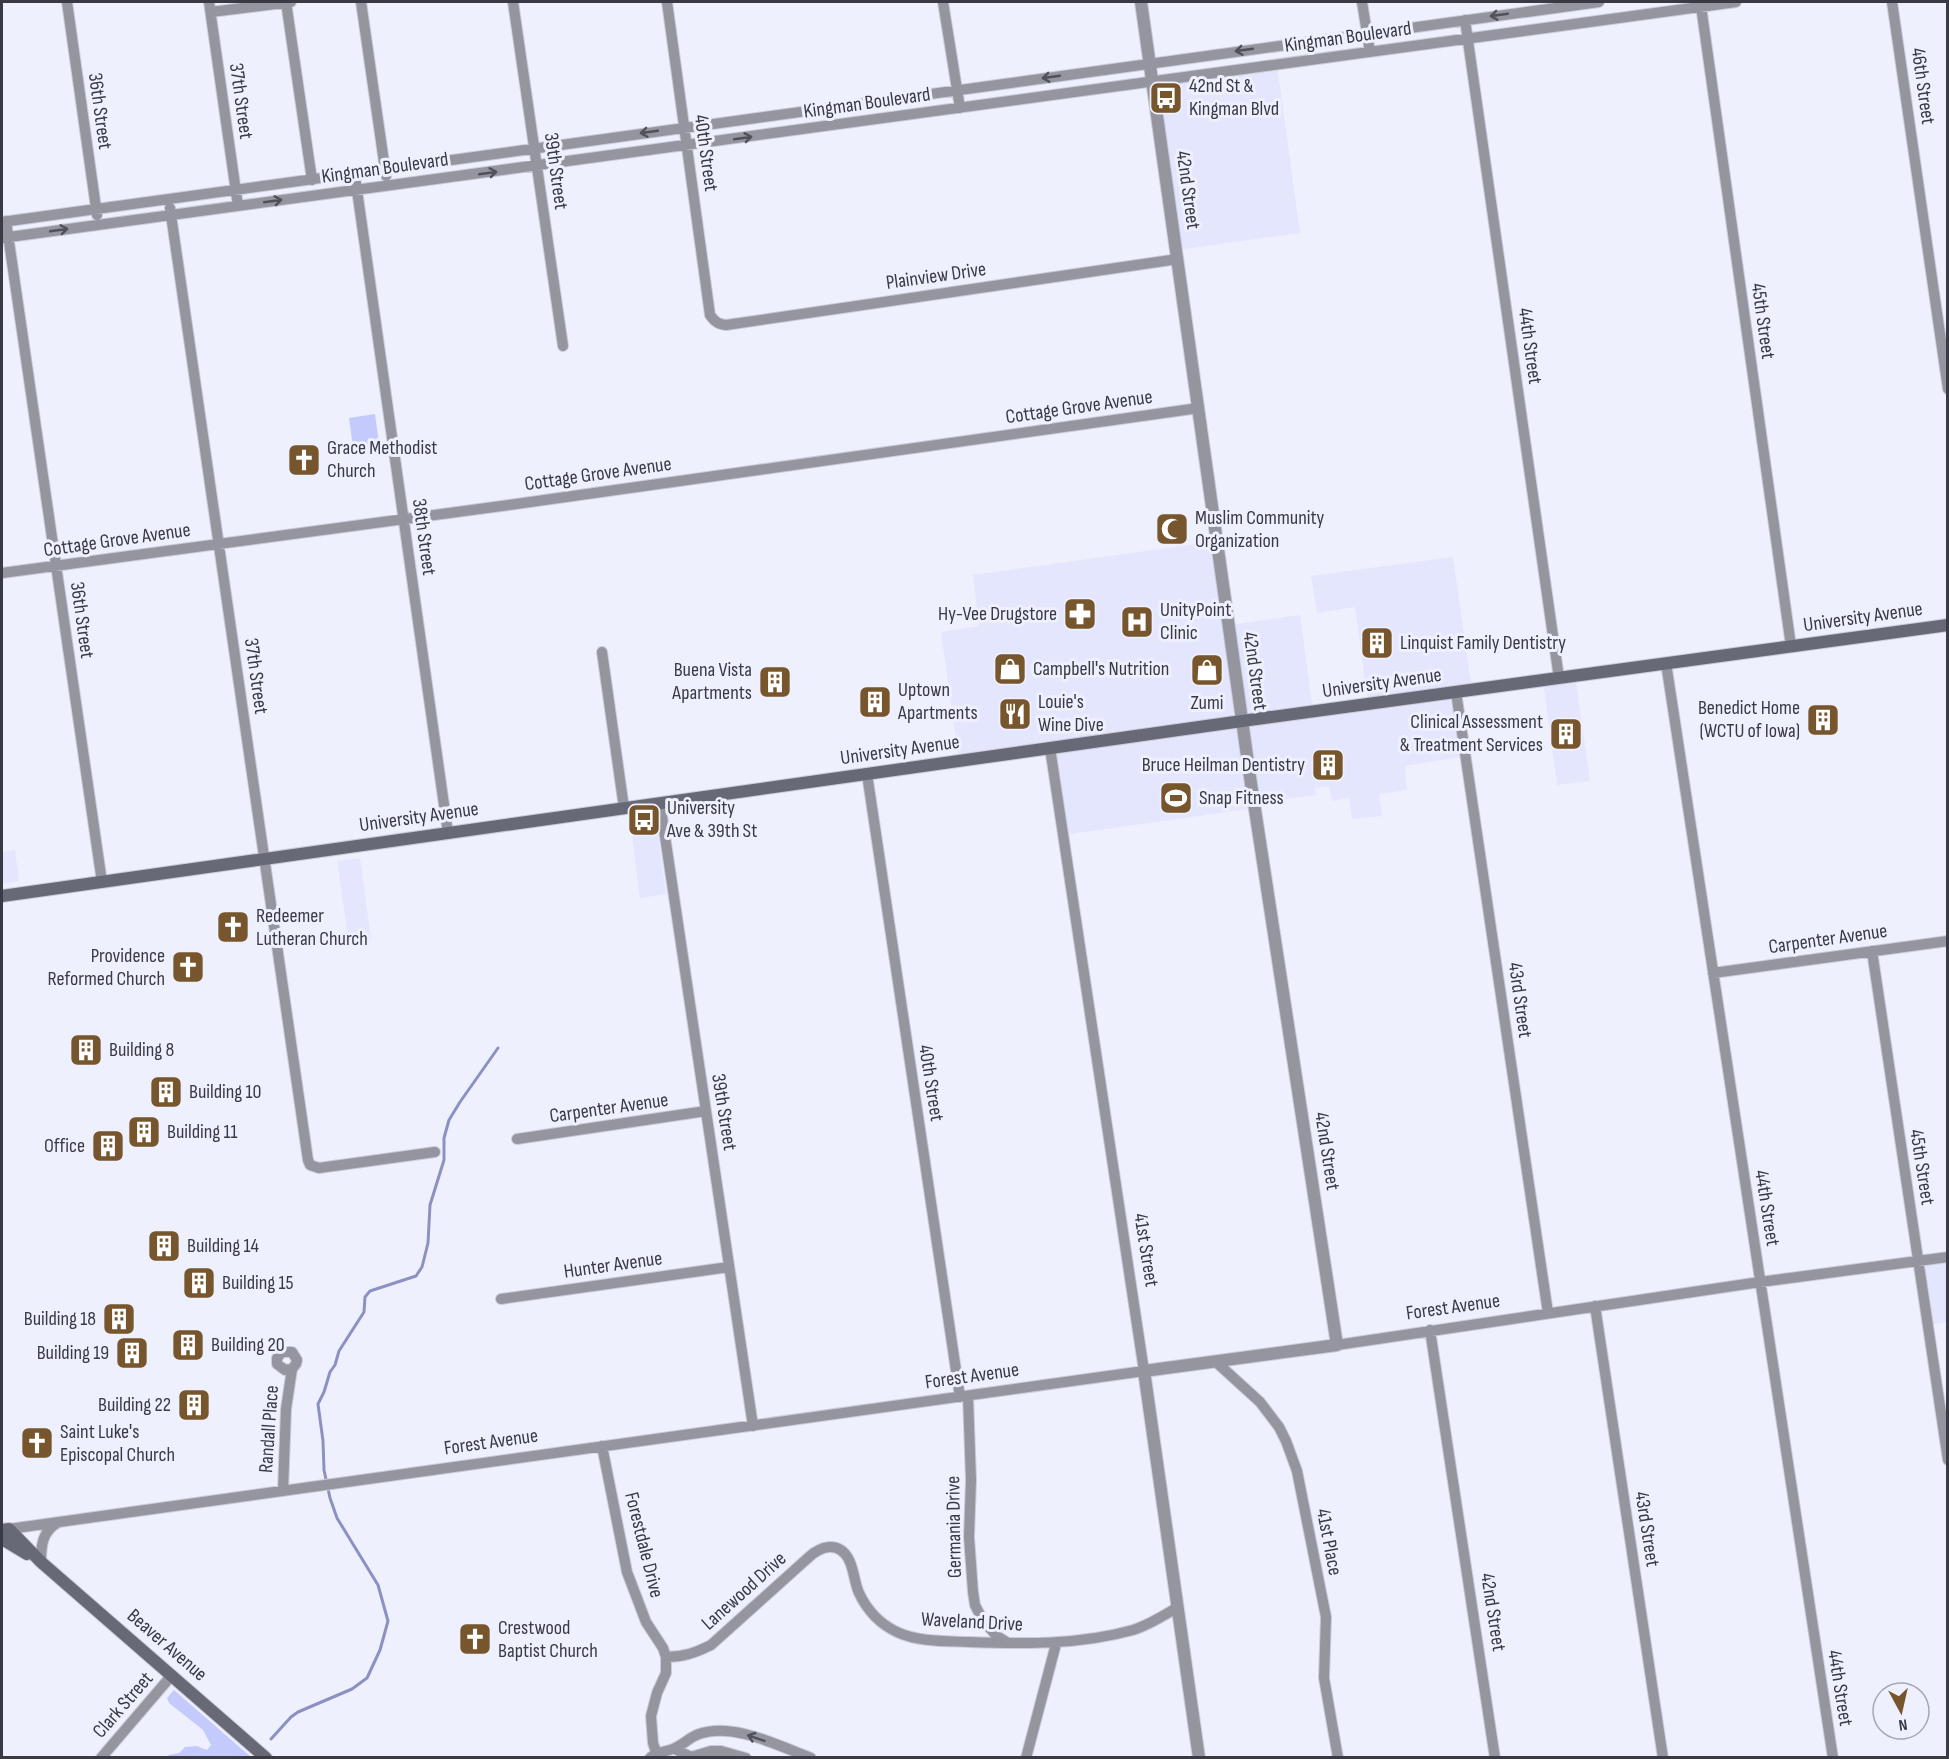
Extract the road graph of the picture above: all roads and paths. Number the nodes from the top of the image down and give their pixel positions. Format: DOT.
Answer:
graph roads {
  1 [pos="67,2"];
  2 [pos="286,2"];
  3 [pos="291,2"];
  4 [pos="361,2"];
  5 [pos="513,2"];
  6 [pos="667,2"];
  7 [pos="943,2"];
  8 [pos="1142,2"];
  9 [pos="1362,2"];
  10 [pos="1599,2"];
  11 [pos="1736,2"];
  12 [pos="1892,2"];
  13 [pos="1702,4"];
  14 [pos="1551,5"];
  15 [pos="210,7"];
  16 [pos="1466,20"];
  17 [pos="1554,26"];
  18 [pos="1367,33"];
  19 [pos="1468,38"];
  20 [pos="1370,52"];
  21 [pos="1150,63"];
  22 [pos="1153,81"];
  23 [pos="957,90"];
  24 [pos="960,108"];
  25 [pos="684,127"];
  26 [pos="687,146"];
  27 [pos="534,148"];
  28 [pos="537,166"];
  29 [pos="385,170"];
  30 [pos="355,174"];
  31 [pos="312,180"];
  32 [pos="387,186"];
  33 [pos="236,190"];
  34 [pos="357,190"];
  35 [pos="169,199"];
  36 [pos="238,206"];
  37 [pos="96,209"];
  38 [pos="171,215"];
  39 [pos="4,221"];
  40 [pos="98,225"];
  41 [pos="5,238"];
  42 [pos="1178,259"];
  43 [pos="709,309"];
  44 [pos="563,346"];
  45 [pos="1947,389"];
  46 [pos="1199,408"];
  47 [pos="404,519"];
  48 [pos="219,544"];
  49 [pos="56,566"];
  50 [pos="2,573"];
  51 [pos="1947,625"];
  52 [pos="1791,646"];
  53 [pos="602,652"];
  54 [pos="1666,663"];
  55 [pos="1559,678"];
  56 [pos="1456,692"];
  57 [pos="1242,721"];
  58 [pos="1050,748"];
  59 [pos="867,774"];
  60 [pos="660,803"];
  61 [pos="624,808"];
  62 [pos="448,833"];
  63 [pos="264,859"];
  64 [pos="102,882"];
  65 [pos="2,896"];
  66 [pos="1947,941"];
  67 [pos="1872,951"];
  68 [pos="1713,973"];
  69 [pos="706,1112"];
  70 [pos="517,1139"];
  71 [pos="435,1152"];
  72 [pos="1947,1257"];
  73 [pos="1918,1261"];
  74 [pos="729,1267"];
  75 [pos="1760,1282"];
  76 [pos="501,1299"];
  77 [pos="1595,1306"];
  78 [pos="1548,1313"];
  79 [pos="1430,1330"];
  80 [pos="1337,1345"];
  81 [pos="1216,1362"];
  82 [pos="292,1369"];
  83 [pos="1144,1371"];
  84 [pos="964,1396"];
  85 [pos="753,1426"];
  86 [pos="602,1446"];
  87 [pos="1947,1460"];
  88 [pos="283,1491"];
  89 [pos="60,1522"];
  90 [pos="4,1533"];
  91 [pos="809,1557"];
  92 [pos="41,1562"];
  93 [pos="1178,1607"];
  94 [pos="1009,1643"];
  95 [pos="1056,1644"];
  96 [pos="666,1657"];
  97 [pos="172,1675"];
  98 [pos="675,1749"];
  99 [pos="653,1755"];
  100 [pos="101,1758"];
  101 [pos="266,1758"];
  102 [pos="746,1758"];
  103 [pos="812,1758"];
  104 [pos="1026,1758"];
  105 [pos="1199,1758"];
  106 [pos="1338,1758"];
  107 [pos="1495,1758"];
  108 [pos="1663,1758"];
  109 [pos="1833,1758"];
  1 -- 37 [label="street, 36th Street"];
  2 -- 3 [label="street"];
  2 -- 15 [label="street"];
  2 -- 31 [label="street"];
  4 -- 29 [label="street"];
  5 -- 27 [label="street, 39th Street"];
  6 -- 25 [label="street, 40th Street"];
  7 -- 23 [label="street"];
  8 -- 21 [label="street, 42nd Street"];
  9 -- 18 [label="street"];
  10 -- 14 [label="street, Kingman Boulevard"];
  11 -- 13 [label="street, Kingman Boulevard"];
  12 -- 45 [label="street, 46th Street"];
  13 -- 17 [label="street, Kingman Boulevard"];
  13 -- 52 [label="street, 45th Street"];
  14 -- 16 [label="street, Kingman Boulevard, one-way"];
  14 -- 17 [label="street"];
  15 -- 33 [label="street, 37th Street"];
  16 -- 18 [label="street, Kingman Boulevard"];
  16 -- 19 [label="street, 44th Street"];
  17 -- 19 [label="street, Kingman Boulevard"];
  18 -- 20 [label="street"];
  18 -- 21 [label="street, Kingman Boulevard, one-way"];
  19 -- 20 [label="street, Kingman Boulevard"];
  19 -- 55 [label="street, 44th Street"];
  20 -- 22 [label="street, Kingman Boulevard"];
  21 -- 22 [label="street, 42nd Street"];
  21 -- 23 [label="street, Kingman Boulevard, one-way"];
  22 -- 24 [label="street, Kingman Boulevard"];
  22 -- 42 [label="street, 42nd Street"];
  23 -- 24 [label="street"];
  23 -- 25 [label="street, Kingman Boulevard"];
  26 -- 24 [label="street, Kingman Boulevard, one-way"];
  25 -- 26 [label="street, 40th Street"];
  25 -- 27 [label="street, Kingman Boulevard, one-way"];
  26 -- 28 [label="street, Kingman Boulevard"];
  26 -- 43 [label="street, 40th Street"];
  27 -- 28 [label="street, 39th Street"];
  27 -- 29 [label="street, Kingman Boulevard"];
  32 -- 28 [label="street, Kingman Boulevard, one-way"];
  28 -- 44 [label="street, 39th Street"];
  29 -- 30 [label="street, Kingman Boulevard"];
  29 -- 32 [label="street"];
  30 -- 31 [label="street, Kingman Boulevard"];
  30 -- 34 [label="street, 38th Street"];
  31 -- 33 [label="street, Kingman Boulevard"];
  32 -- 34 [label="street, Kingman Boulevard"];
  33 -- 35 [label="street, Kingman Boulevard"];
  33 -- 36 [label="street, 37th Street"];
  36 -- 34 [label="street, Kingman Boulevard, one-way"];
  34 -- 47 [label="street, 38th Street"];
  35 -- 37 [label="street, Kingman Boulevard"];
  35 -- 38 [label="street, 37th Street"];
  36 -- 38 [label="street, Kingman Boulevard"];
  37 -- 39 [label="street, Kingman Boulevard"];
  37 -- 40 [label="street, 36th Street"];
  38 -- 40 [label="street, Kingman Boulevard"];
  38 -- 48 [label="street, 37th Street"];
  39 -- 41 [label="street, 36th Street"];
  41 -- 40 [label="street, Kingman Boulevard, one-way"];
  41 -- 49 [label="street, 36th Street"];
  42 -- 43 [label="street, Plainview Drive"];
  42 -- 46 [label="street, 42nd Street"];
  46 -- 47 [label="street, Cottage Grove Avenue"];
  46 -- 57 [label="street, 42nd Street"];
  47 -- 48 [label="street, Cottage Grove Avenue"];
  47 -- 62 [label="street, 38th Street"];
  48 -- 49 [label="street, Cottage Grove Avenue"];
  48 -- 63 [label="street, 37th Street"];
  49 -- 50 [label="street, Cottage Grove Avenue"];
  49 -- 64 [label="street, 36th Street"];
  51 -- 52 [label="main road, University Avenue"];
  52 -- 54 [label="main road, University Avenue"];
  53 -- 61 [label="street"];
  54 -- 55 [label="main road, University Avenue"];
  54 -- 68 [label="street, 44th Street"];
  55 -- 56 [label="main road, University Avenue"];
  56 -- 57 [label="main road, University Avenue"];
  56 -- 78 [label="street, 43rd Street"];
  57 -- 58 [label="main road, University Avenue"];
  57 -- 80 [label="street, 42nd Street"];
  58 -- 59 [label="main road, University Avenue"];
  58 -- 83 [label="street, 41st Street"];
  59 -- 60 [label="main road, University Avenue"];
  59 -- 84 [label="street, 40th Street"];
  60 -- 61 [label="main road, University Avenue"];
  60 -- 69 [label="street, 39th Street"];
  61 -- 62 [label="main road, University Avenue"];
  62 -- 63 [label="main road, University Avenue"];
  63 -- 64 [label="main road, University Avenue"];
  63 -- 71 [label="street, 37th Street"];
  64 -- 65 [label="main road, University Avenue"];
  66 -- 67 [label="street, Carpenter Avenue"];
  67 -- 68 [label="street, Carpenter Avenue"];
  67 -- 73 [label="street, 45th Street"];
  68 -- 75 [label="street, 44th Street"];
  69 -- 70 [label="street, Carpenter Avenue"];
  69 -- 74 [label="street, 39th Street"];
  72 -- 73 [label="street, Forest Avenue"];
  73 -- 75 [label="street, Forest Avenue"];
  73 -- 87 [label="street, 45th Street"];
  74 -- 76 [label="street, Hunter Avenue"];
  74 -- 85 [label="street, 39th Street"];
  75 -- 77 [label="street, Forest Avenue"];
  75 -- 109 [label="street, 44th Street"];
  77 -- 78 [label="street, Forest Avenue"];
  77 -- 108 [label="street, 43rd Street"];
  78 -- 79 [label="street, Forest Avenue"];
  79 -- 80 [label="street, Forest Avenue"];
  79 -- 107 [label="street, 42nd Street"];
  80 -- 81 [label="street, Forest Avenue"];
  81 -- 83 [label="street, Forest Avenue"];
  81 -- 106 [label="street, 41st Place"];
  82 -- 88 [label="street, Randall Place"];
  83 -- 84 [label="street, Forest Avenue"];
  83 -- 93 [label="street, 41st Street"];
  84 -- 85 [label="street, Forest Avenue"];
  84 -- 94 [label="street, Germania Drive"];
  85 -- 86 [label="street, Forest Avenue"];
  86 -- 88 [label="street, Forest Avenue"];
  86 -- 96 [label="street, Forestdale Drive"];
  88 -- 89 [label="street, Forest Avenue"];
  89 -- 90 [label="street, Forest Avenue"];
  89 -- 92 [label="street"];
  90 -- 92 [label="main road, Beaver Avenue"];
  91 -- 94 [label="street, Waveland Drive"];
  91 -- 96 [label="street, Lanewood Drive"];
  92 -- 97 [label="main road, Beaver Avenue"];
  93 -- 95 [label="street, Waveland Drive"];
  93 -- 105 [label="street, 41st Street"];
  94 -- 95 [label="street, Waveland Drive"];
  95 -- 104 [label="street"];
  96 -- 99 [label="street"];
  97 -- 100 [label="street, Clark Street"];
  97 -- 101 [label="main road, Beaver Avenue"];
  98 -- 99 [label="street"];
  98 -- 102 [label="street"];
  103 -- 98 [label="street, one-way"];
}
